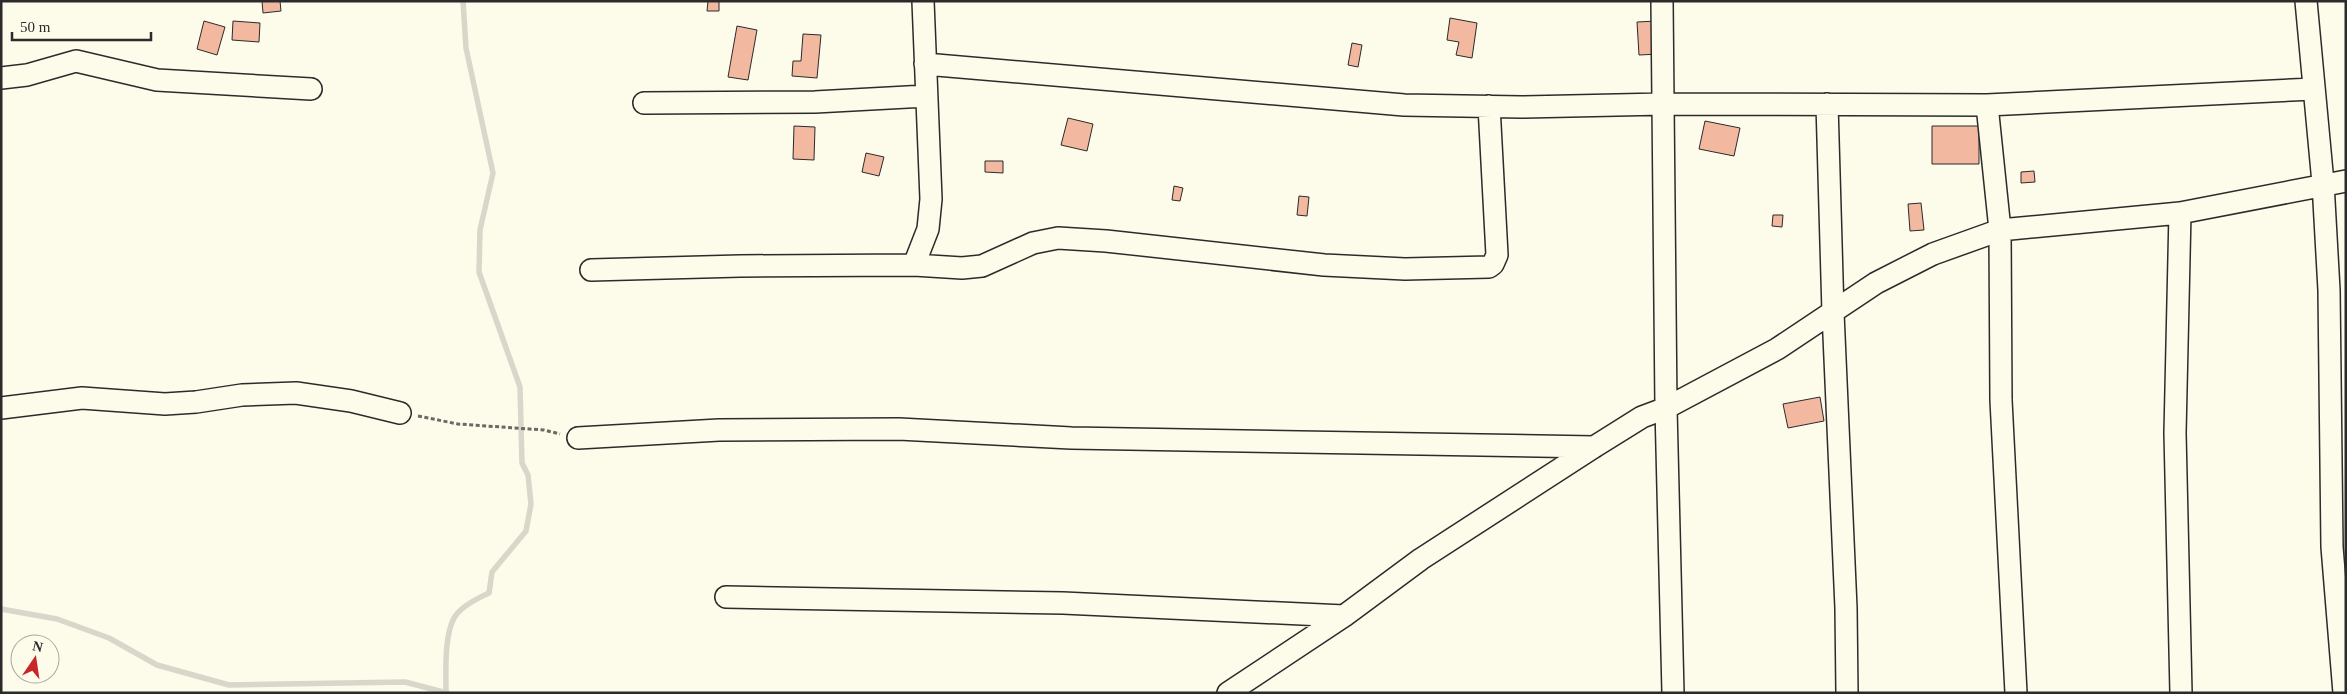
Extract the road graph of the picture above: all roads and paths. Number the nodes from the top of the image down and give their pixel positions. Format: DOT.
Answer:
graph roads {
  1 [pos="923,1"];
  2 [pos="1662,1"];
  3 [pos="2306,1"];
  4 [pos="925,64"];
  5 [pos="1,78"];
  6 [pos="311,89"];
  7 [pos="2313,89"];
  8 [pos="926,96"];
  9 [pos="644,103"];
  10 [pos="1662,104"];
  11 [pos="1826,104"];
  12 [pos="1987,104"];
  13 [pos="1489,106"];
  14 [pos="2346,180"];
  15 [pos="2322,184"];
  16 [pos="2180,213"];
  17 [pos="2000,230"];
  18 [pos="914,265"];
  19 [pos="591,270"];
  20 [pos="1832,313"];
  21 [pos="1,408"];
  22 [pos="1666,408"];
  23 [pos="400,413"];
  24 [pos="578,438"];
  25 [pos="1594,447"];
  26 [pos="726,597"];
  27 [pos="1344,616"];
  28 [pos="1228,693"];
  29 [pos="1673,693"];
  30 [pos="1847,693"];
  31 [pos="2016,693"];
  32 [pos="2181,693"];
  33 [pos="2344,693"];
  1 -- 4 [label="street"];
  2 -- 10 [label="street"];
  3 -- 7 [label="street"];
  4 -- 8 [label="street"];
  4 -- 13 [label="street"];
  5 -- 6 [label="street"];
  7 -- 12 [label="street"];
  7 -- 15 [label="street"];
  8 -- 9 [label="street"];
  8 -- 18 [label="street"];
  10 -- 11 [label="street"];
  10 -- 13 [label="street"];
  10 -- 22 [label="street"];
  11 -- 12 [label="street"];
  11 -- 20 [label="street"];
  12 -- 17 [label="street"];
  13 -- 18 [label="street"];
  14 -- 15 [label="street"];
  15 -- 16 [label="street"];
  15 -- 33 [label="street"];
  16 -- 17 [label="street"];
  16 -- 32 [label="street"];
  17 -- 20 [label="street"];
  17 -- 31 [label="street"];
  18 -- 19 [label="street"];
  20 -- 22 [label="street"];
  20 -- 30 [label="street"];
  21 -- 23 [label="street"];
  22 -- 25 [label="street"];
  22 -- 29 [label="street"];
  23 -- 24 [label="path"];
  24 -- 25 [label="street"];
  25 -- 27 [label="street"];
  26 -- 27 [label="street"];
  27 -- 28 [label="street"];
}
